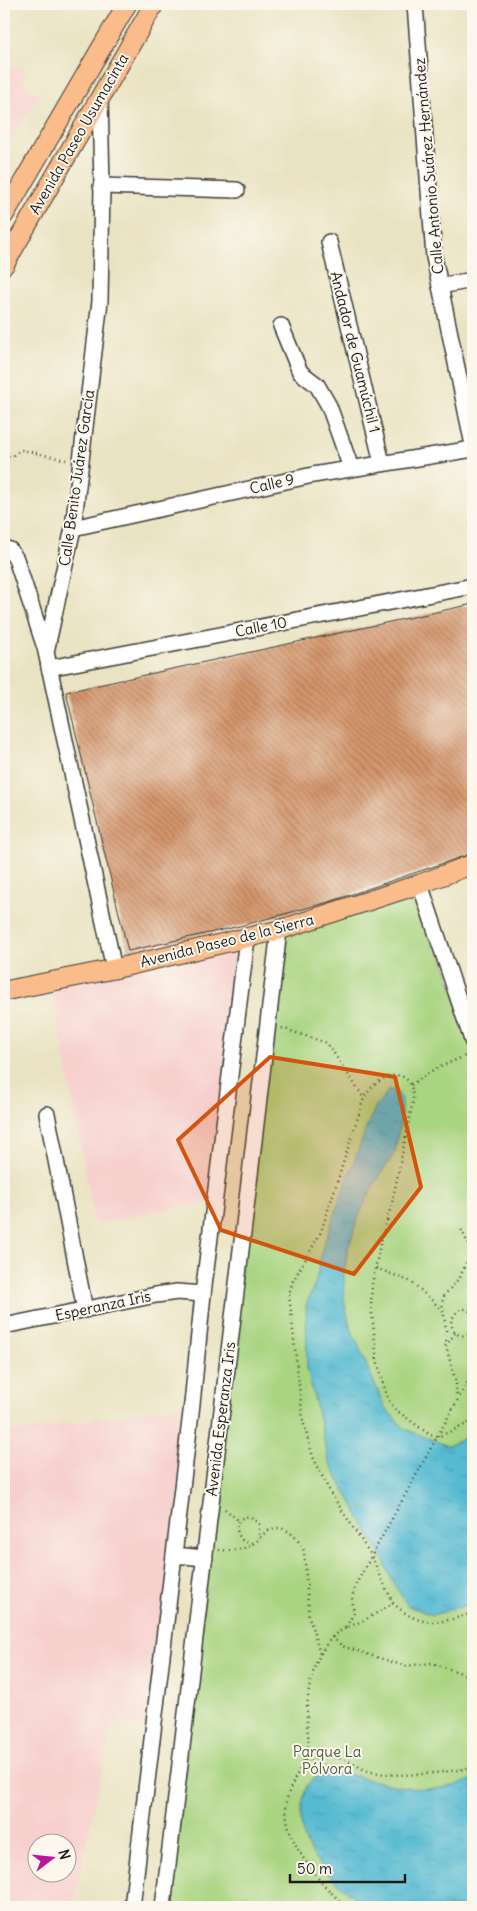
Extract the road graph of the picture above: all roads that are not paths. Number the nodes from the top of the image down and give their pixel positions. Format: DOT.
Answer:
graph roads {
  1 [pos="127,4"];
  2 [pos="154,4"];
  3 [pos="415,4"];
  4 [pos="100,98"];
  5 [pos="101,186"];
  6 [pos="237,190"];
  7 [pos="4,215"];
  8 [pos="329,242"];
  9 [pos="4,265"];
  10 [pos="473,280"];
  11 [pos="440,286"];
  12 [pos="281,326"];
  13 [pos="469,404"];
  14 [pos="473,445"];
  15 [pos="473,449"];
  16 [pos="382,463"];
  17 [pos="351,468"];
  18 [pos="73,528"];
  19 [pos="4,548"];
  20 [pos="473,586"];
  21 [pos="46,652"];
  22 [pos="49,668"];
  23 [pos="473,864"];
  24 [pos="420,884"];
  25 [pos="279,930"];
  26 [pos="247,938"];
  27 [pos="114,969"];
  28 [pos="4,991"];
  29 [pos="473,1043"];
  30 [pos="47,1114"];
  31 [pos="202,1294"];
  32 [pos="85,1310"];
  33 [pos="4,1326"];
  34 [pos="205,1554"];
  35 [pos="174,1555"];
  36 [pos="132,1907"];
  37 [pos="163,1907"];
  1 -- 7 [label="main road, Avenida Paseo Usumacinta"];
  2 -- 4 [label="main road, Avenida Paseo Usumacinta"];
  3 -- 11 [label="street, Calle Antonio Suárez Hernández"];
  4 -- 5 [label="street, Calle Benito Juárez García"];
  4 -- 9 [label="main road, Avenida Paseo Usumacinta"];
  5 -- 6 [label="street"];
  5 -- 18 [label="street, Calle Benito Juárez García"];
  8 -- 16 [label="street, Andador de Guamúchil 1"];
  10 -- 11 [label="street"];
  11 -- 13 [label="street, Calle Antonio Suárez Hernández"];
  12 -- 17 [label="street"];
  13 -- 14 [label="street, Calle Antonio Suárez Hernández"];
  15 -- 16 [label="street, Calle 9"];
  16 -- 17 [label="street, Calle 9"];
  17 -- 18 [label="street, Calle 9"];
  18 -- 21 [label="street, Calle Benito Juárez García"];
  19 -- 21 [label="street"];
  20 -- 22 [label="street, Calle 10"];
  21 -- 22 [label="street, Calle Benito Juárez García"];
  22 -- 27 [label="street, Calle Benito Juárez García"];
  23 -- 24 [label="main road, Avenida Paseo de la Sierra"];
  24 -- 25 [label="main road, Avenida Paseo de la Sierra"];
  24 -- 29 [label="street"];
  25 -- 26 [label="main road, Avenida Paseo de la Sierra"];
  25 -- 34 [label="street, Avenida Esperanza Iris"];
  26 -- 27 [label="main road, Avenida Paseo de la Sierra"];
  26 -- 31 [label="street, Avenida Esperanza Iris"];
  27 -- 28 [label="main road, Avenida Paseo de la Sierra"];
  30 -- 32 [label="street"];
  31 -- 32 [label="street, Esperanza Iris"];
  31 -- 35 [label="street, Avenida Esperanza Iris"];
  32 -- 33 [label="street, Esperanza Iris"];
  34 -- 35 [label="street"];
  34 -- 37 [label="street, Avenida Esperanza Iris"];
  35 -- 36 [label="street, Avenida Esperanza Iris"];
}
